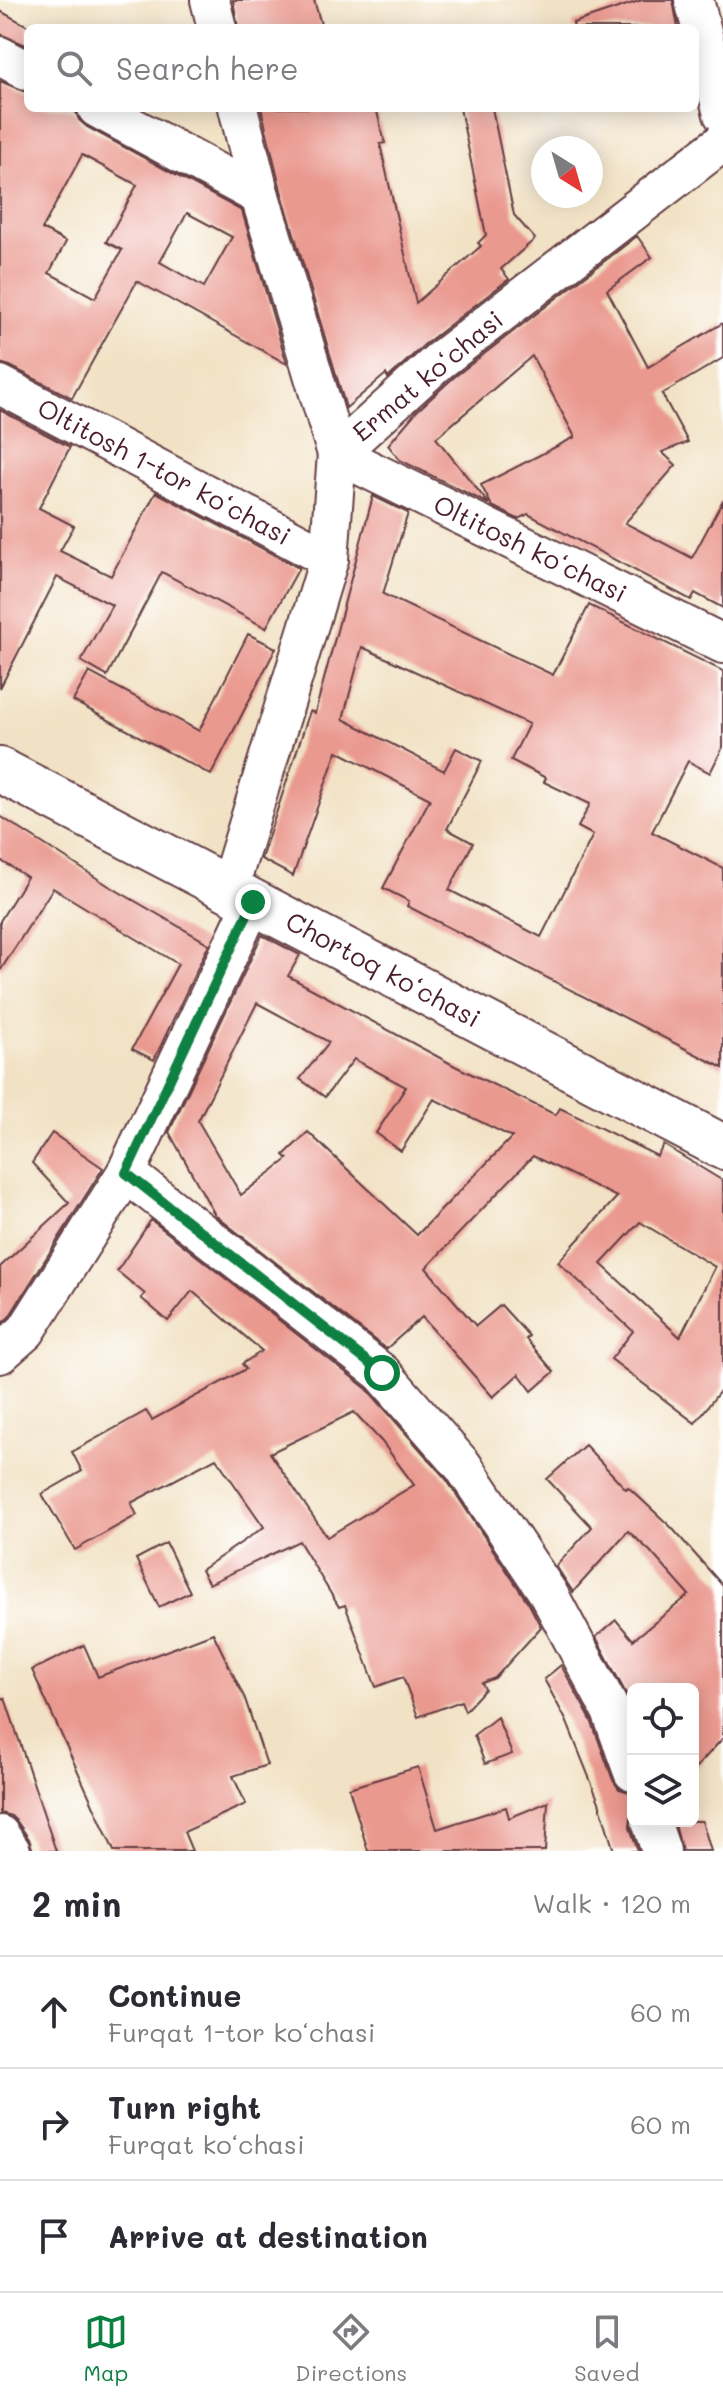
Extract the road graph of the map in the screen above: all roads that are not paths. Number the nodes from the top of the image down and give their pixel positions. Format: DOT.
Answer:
graph roads {
  1 [pos="210,0"];
  2 [pos="694,0"];
  3 [pos="216,24"];
  4 [pos="0,56"];
  5 [pos="24,69"];
  6 [pos="104,112"];
  7 [pos="239,112"];
  8 [pos="723,114"];
  9 [pos="723,142"];
  10 [pos="260,196"];
  11 [pos="0,385"];
  12 [pos="337,454"];
  13 [pos="329,559"];
  14 [pos="723,644"];
  15 [pos="0,770"];
  16 [pos="241,895"];
  17 [pos="723,1147"];
  18 [pos="126,1173"];
  19 [pos="0,1354"];
  20 [pos="627,1755"];
  21 [pos="653,1827"];
  22 [pos="0,1835"];
  23 [pos="11,1851"];
  24 [pos="661,1851"];
  1 -- 3 [label="street"];
  2 -- 8 [label="street"];
  4 -- 5 [label="street"];
  6 -- 10 [label="street"];
  7 -- 10 [label="street"];
  9 -- 12 [label="street, Ermat koʻchasi"];
  10 -- 12 [label="street"];
  11 -- 13 [label="street, Oltitosh 1-tor koʻchasi"];
  12 -- 13 [label="street, Ermat koʻchasi"];
  12 -- 14 [label="street, Oltitosh koʻchasi"];
  13 -- 16 [label="street, Ermat koʻchasi"];
  15 -- 16 [label="main road, Chortoq koʻchasi"];
  16 -- 17 [label="main road, Chortoq koʻchasi"];
  16 -- 18 [label="street, Ermat koʻchasi"];
  18 -- 19 [label="street, Ermat koʻchasi"];
  18 -- 20 [label="street"];
  21 -- 24 [label="street"];
  22 -- 23 [label="street"];
}
